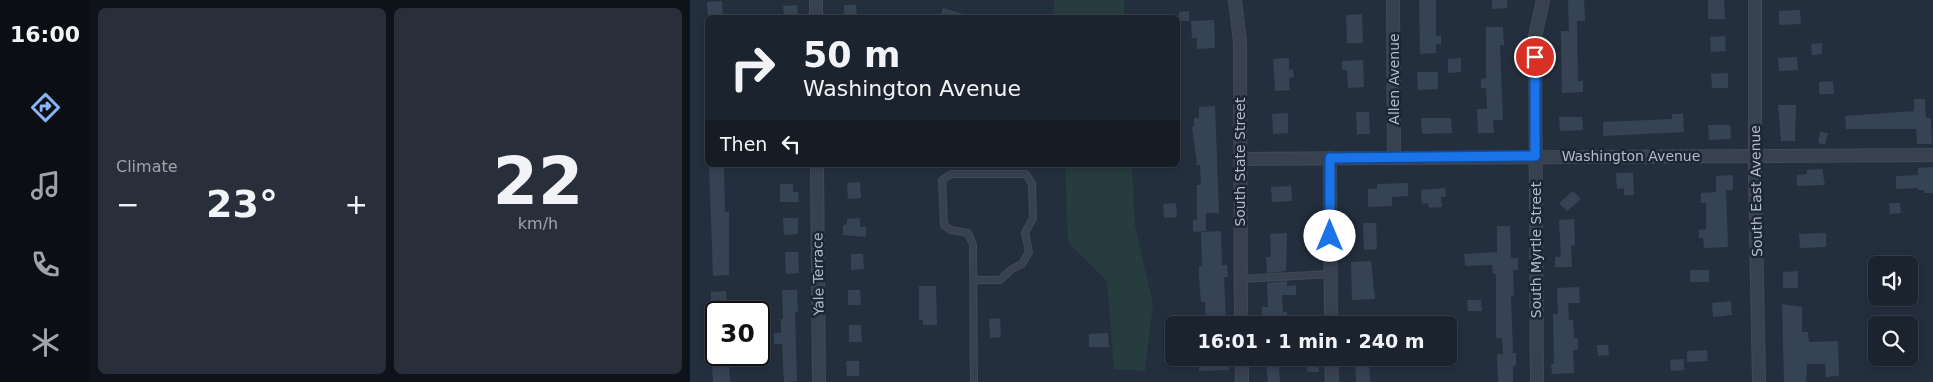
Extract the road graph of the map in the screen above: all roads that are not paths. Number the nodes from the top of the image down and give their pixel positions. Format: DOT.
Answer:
graph roads {
  1 [pos="816,0"];
  2 [pos="1235,0"];
  3 [pos="1393,0"];
  4 [pos="1543,0"];
  5 [pos="1755,0"];
  6 [pos="816,15"];
  7 [pos="1933,155"];
  8 [pos="1535,156"];
  9 [pos="1755,156"];
  10 [pos="1330,158"];
  11 [pos="1394,158"];
  12 [pos="1240,159"];
  13 [pos="817,167"];
  14 [pos="1330,274"];
  15 [pos="1241,279"];
  16 [pos="973,280"];
  17 [pos="1242,316"];
  18 [pos="1331,316"];
  19 [pos="1242,366"];
  20 [pos="1331,366"];
  21 [pos="819,382"];
  22 [pos="974,382"];
  23 [pos="1242,382"];
  24 [pos="1332,382"];
  25 [pos="1537,382"];
  26 [pos="1759,382"];
  1 -- 6 [label="street"];
  2 -- 12 [label="street, South State Street"];
  3 -- 11 [label="street, Allen Avenue"];
  4 -- 8 [label="street, South Myrtle Street"];
  5 -- 9 [label="street, South East Avenue"];
  7 -- 9 [label="street, Washington Avenue"];
  8 -- 9 [label="street, Washington Avenue"];
  8 -- 11 [label="street, Washington Avenue"];
  8 -- 25 [label="street, South Myrtle Street"];
  9 -- 26 [label="street, South East Avenue"];
  10 -- 11 [label="street, Washington Avenue"];
  10 -- 12 [label="street, Washington Avenue"];
  10 -- 14 [label="street"];
  12 -- 15 [label="street, South State Street"];
  13 -- 21 [label="street, Yale Terrace"];
  14 -- 15 [label="lane"];
  14 -- 18 [label="street"];
  15 -- 17 [label="street, South State Street"];
  16 -- 16 [label="lane"];
  16 -- 22 [label="lane"];
  19 -- 23 [label="street"];
  20 -- 24 [label="street"];
}
